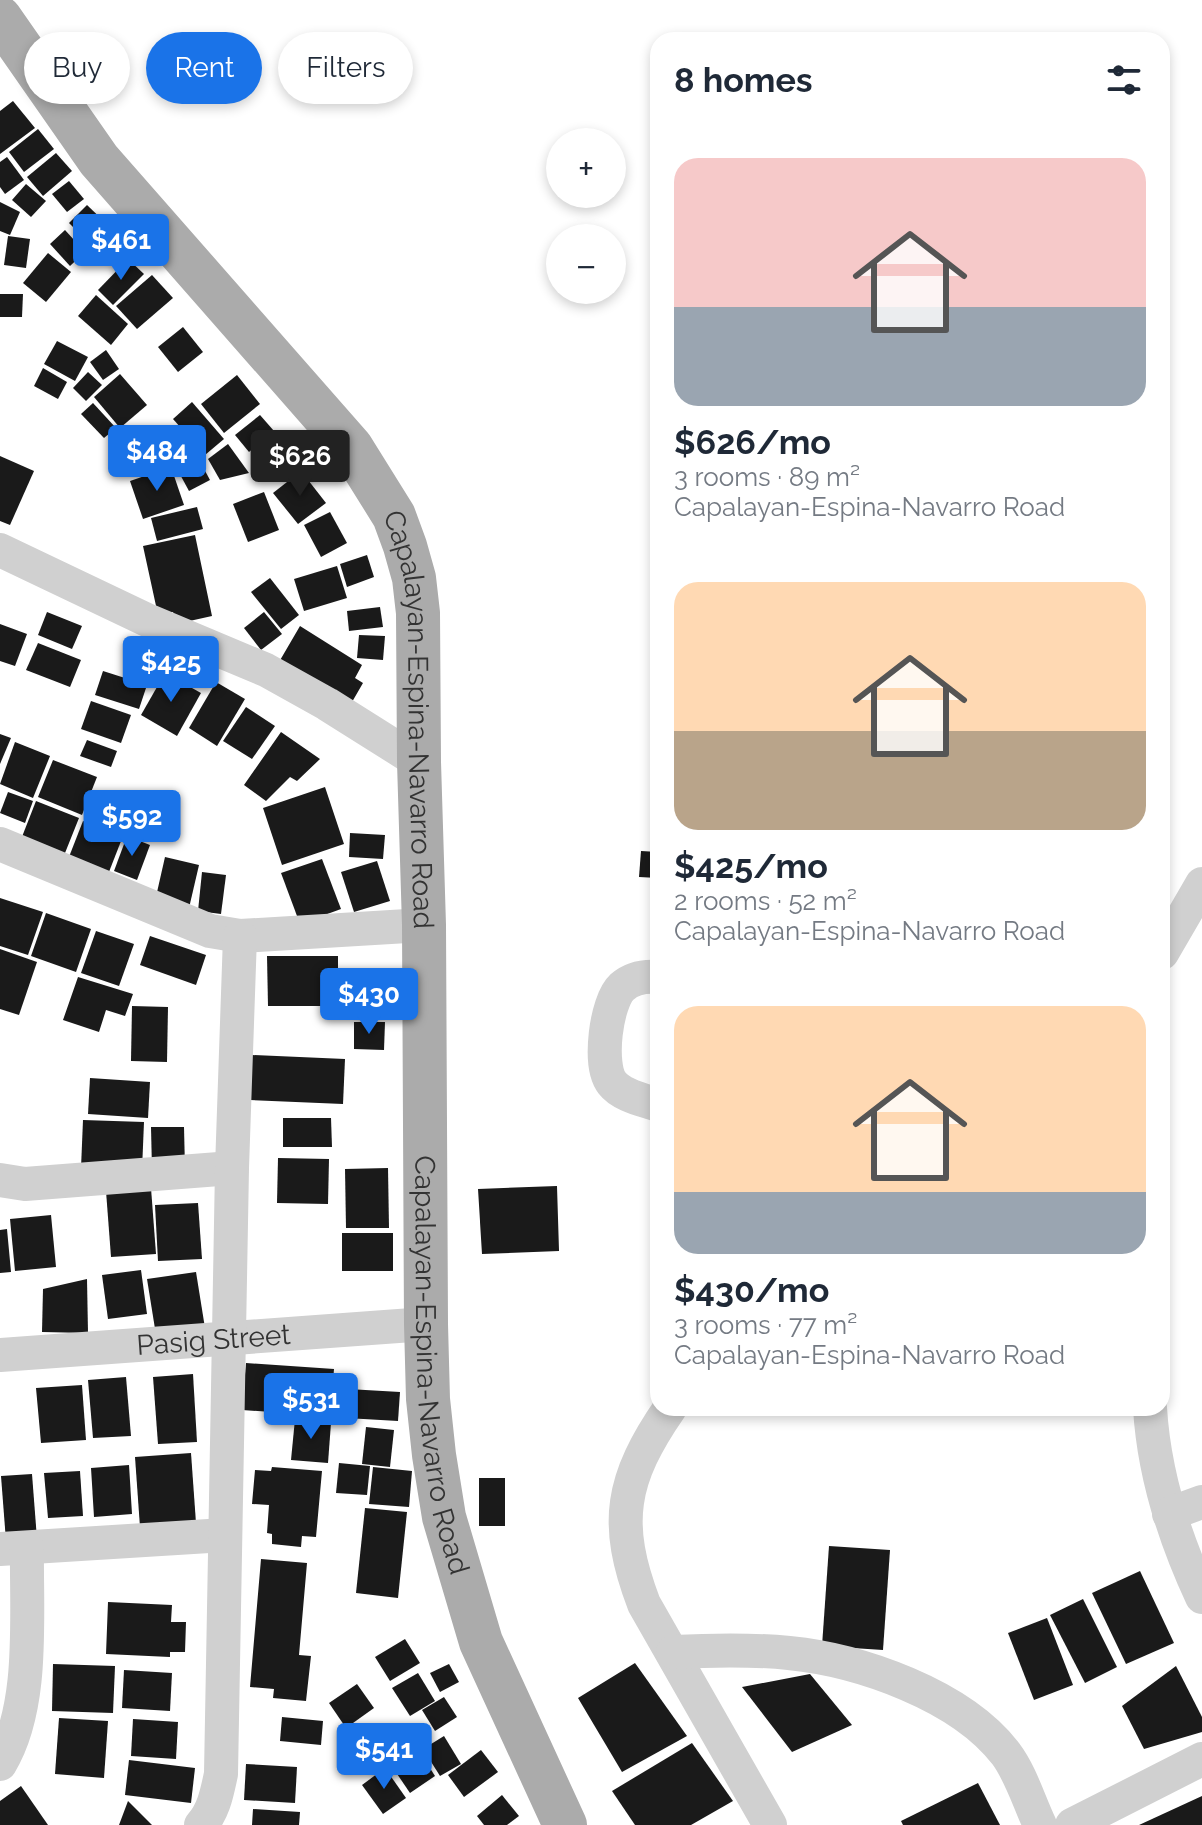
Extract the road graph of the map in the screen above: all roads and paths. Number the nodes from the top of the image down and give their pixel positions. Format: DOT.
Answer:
graph roads {
  1 [pos="0,18"];
  2 [pos="0,550"];
  3 [pos="419,762"];
  4 [pos="0,844"];
  5 [pos="1202,884"];
  6 [pos="424,925"];
  7 [pos="240,936"];
  8 [pos="1170,939"];
  9 [pos="650,978"];
  10 [pos="650,1102"];
  11 [pos="232,1168"];
  12 [pos="0,1180"];
  13 [pos="426,1324"];
  14 [pos="229,1337"];
  15 [pos="0,1355"];
  16 [pos="665,1416"];
  17 [pos="1151,1416"];
  18 [pos="1202,1502"];
  19 [pos="1169,1514"];
  20 [pos="225,1535"];
  21 [pos="14,1548"];
  22 [pos="1202,1597"];
  23 [pos="673,1652"];
  24 [pos="12,1700"];
  25 [pos="1202,1759"];
  26 [pos="0,1764"];
  27 [pos="201,1825"];
  28 [pos="565,1825"];
  29 [pos="770,1825"];
  30 [pos="1040,1825"];
  31 [pos="1072,1825"];
  1 -- 3 [label="main road, Capalayan-Espina-Navarro Road"];
  2 -- 3 [label="street"];
  3 -- 6 [label="main road, Capalayan-Espina-Navarro Road"];
  4 -- 7 [label="street"];
  5 -- 8 [label="street"];
  6 -- 7 [label="street"];
  6 -- 13 [label="main road, Capalayan-Espina-Navarro Road"];
  7 -- 11 [label="street"];
  9 -- 10 [label="street"];
  11 -- 12 [label="street"];
  11 -- 14 [label="street"];
  13 -- 14 [label="street, Pasig Street"];
  13 -- 28 [label="main road, Capalayan-Espina-Navarro Road"];
  14 -- 15 [label="street, Pasig Street"];
  14 -- 20 [label="street"];
  16 -- 23 [label="street"];
  17 -- 19 [label="street"];
  18 -- 19 [label="street"];
  19 -- 22 [label="street"];
  20 -- 21 [label="street"];
  20 -- 27 [label="street"];
  21 -- 24 [label="street"];
  23 -- 29 [label="street"];
  23 -- 30 [label="street"];
  24 -- 26 [label="street"];
  25 -- 31 [label="street"];
}
